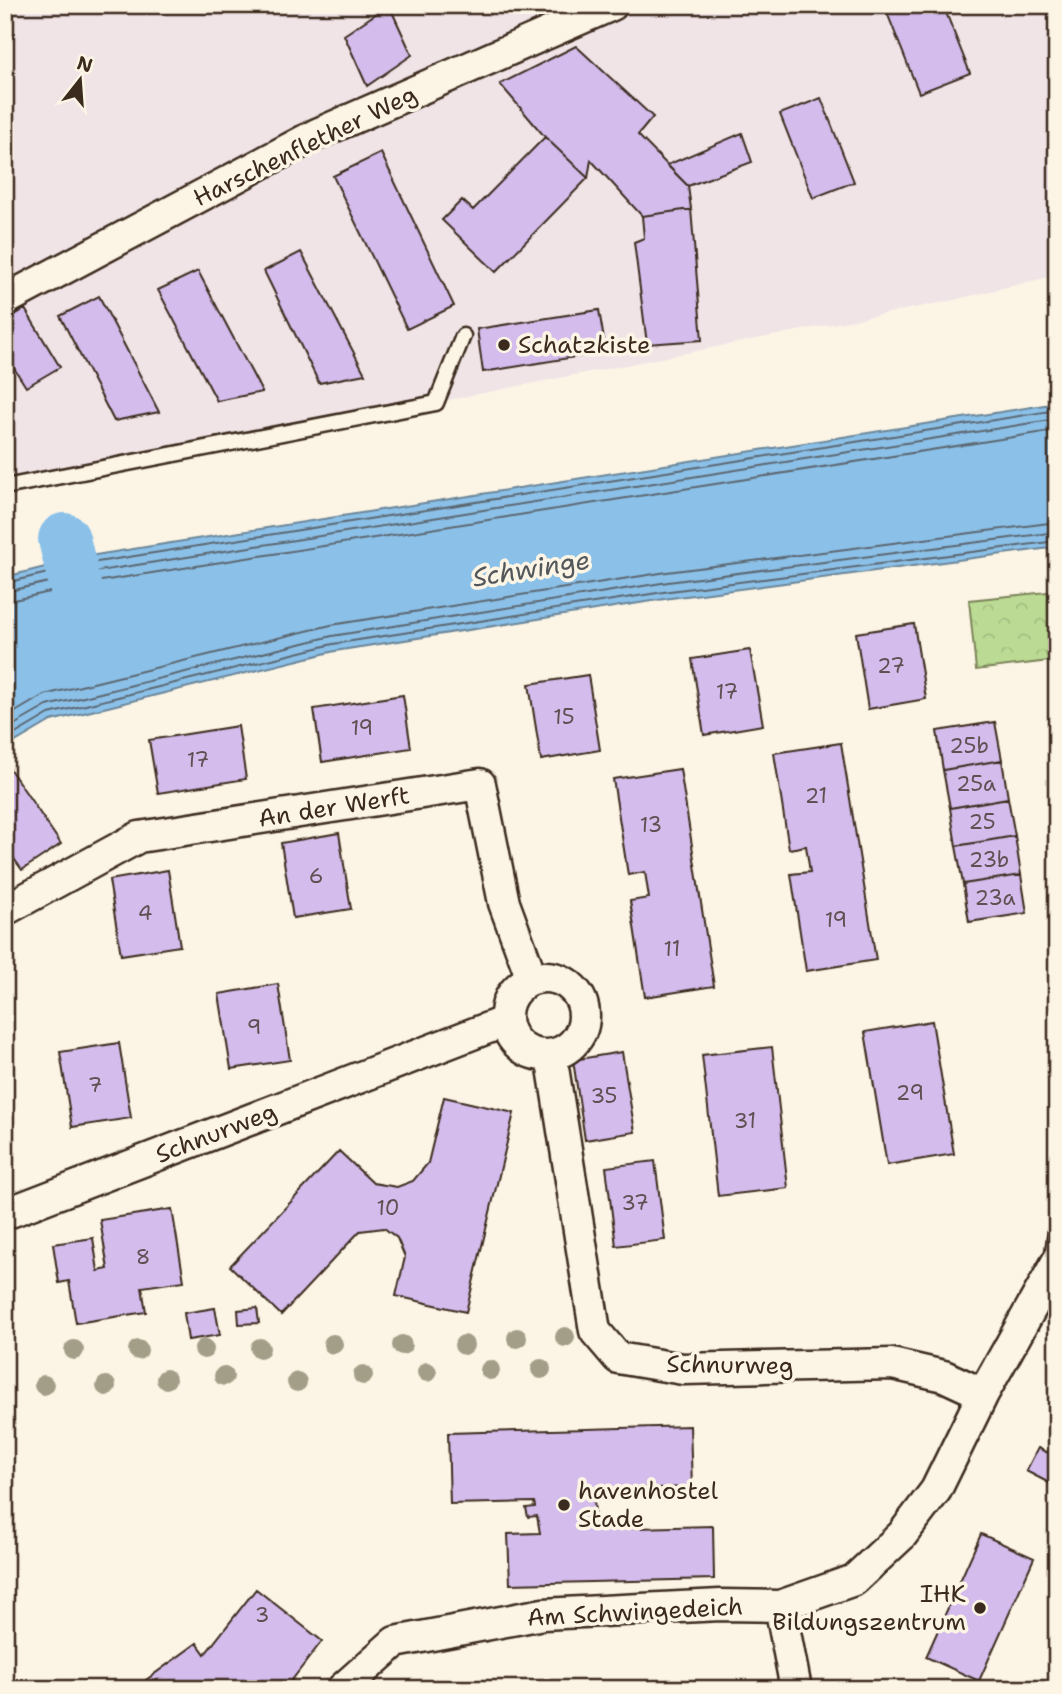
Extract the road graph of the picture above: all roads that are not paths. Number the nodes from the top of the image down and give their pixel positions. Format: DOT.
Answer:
graph roads {
  1 [pos="612,5"];
  2 [pos="5,300"];
  3 [pos="463,336"];
  4 [pos="5,487"];
  5 [pos="5,910"];
  6 [pos="532,979"];
  7 [pos="506,1021"];
  8 [pos="551,1055"];
  9 [pos="5,1214"];
  10 [pos="1057,1223"];
  11 [pos="1053,1269"];
  12 [pos="983,1394"];
  13 [pos="780,1606"];
  14 [pos="342,1689"];
  15 [pos="796,1689"];
  1 -- 2 [label="street, Harschenflether Weg"];
  3 -- 4 [label="lane"];
  5 -- 6 [label="street, An der Werft"];
  6 -- 7 [label="street"];
  6 -- 8 [label="street"];
  7 -- 8 [label="street"];
  7 -- 9 [label="street, Schnurweg"];
  8 -- 12 [label="street, Schnurweg"];
  10 -- 11 [label="lane"];
  11 -- 12 [label="street, Am Schwingedeich"];
  12 -- 13 [label="street, Am Schwingedeich"];
  13 -- 14 [label="street, Am Schwingedeich"];
  13 -- 15 [label="street"];
}
